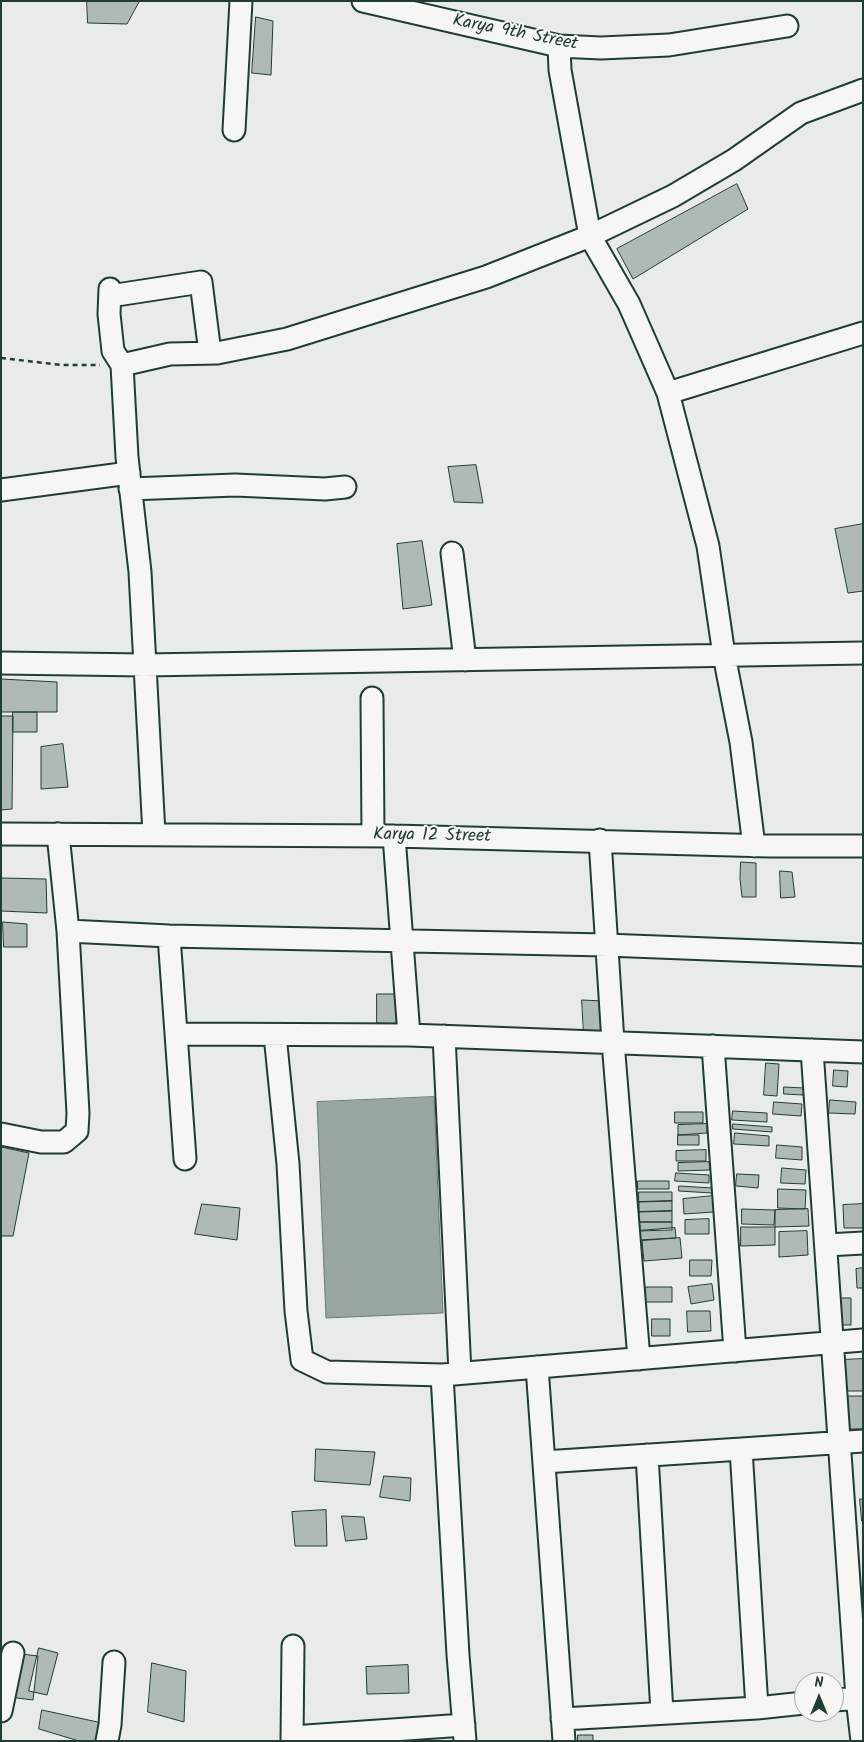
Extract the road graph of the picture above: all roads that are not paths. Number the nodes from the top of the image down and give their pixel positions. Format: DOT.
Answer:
graph roads {
  1 [pos="241,1"];
  2 [pos="363,1"];
  3 [pos="787,26"];
  4 [pos="559,46"];
  5 [pos="863,90"];
  6 [pos="234,130"];
  7 [pos="590,236"];
  8 [pos="863,333"];
  9 [pos="210,353"];
  10 [pos="122,365"];
  11 [pos="668,393"];
  12 [pos="130,481"];
  13 [pos="345,487"];
  14 [pos="1,490"];
  15 [pos="452,553"];
  16 [pos="863,653"];
  17 [pos="724,655"];
  18 [pos="465,660"];
  19 [pos="1,663"];
  20 [pos="145,665"];
  21 [pos="372,698"];
  22 [pos="1,834"];
  23 [pos="58,834"];
  24 [pos="154,834"];
  25 [pos="373,836"];
  26 [pos="394,836"];
  27 [pos="600,840"];
  28 [pos="754,846"];
  29 [pos="863,846"];
  30 [pos="68,931"];
  31 [pos="169,936"];
  32 [pos="402,941"];
  33 [pos="606,945"];
  34 [pos="863,955"];
  35 [pos="176,1034"];
  36 [pos="275,1034"];
  37 [pos="409,1034"];
  38 [pos="444,1036"];
  39 [pos="612,1042"];
  40 [pos="713,1046"];
  41 [pos="812,1050"];
  42 [pos="863,1052"];
  43 [pos="1,1134"];
  44 [pos="185,1159"];
  45 [pos="863,1243"];
  46 [pos="827,1245"];
  47 [pos="863,1340"];
  48 [pos="834,1343"];
  49 [pos="735,1351"];
  50 [pos="639,1358"];
  51 [pos="537,1367"];
  52 [pos="451,1374"];
  53 [pos="863,1441"];
  54 [pos="841,1443"];
  55 [pos="741,1449"];
  56 [pos="647,1455"];
  57 [pos="544,1462"];
  58 [pos="293,1646"];
  59 [pos="13,1653"];
  60 [pos="114,1662"];
  61 [pos="860,1698"];
  62 [pos="844,1699"];
  63 [pos="794,1704"];
  64 [pos="757,1708"];
  65 [pos="1,1711"];
  66 [pos="662,1713"];
  67 [pos="562,1719"];
  68 [pos="464,1733"];
  69 [pos="292,1739"];
  70 [pos="107,1741"];
  71 [pos="564,1741"];
  72 [pos="862,1741"];
  1 -- 6 [label="street"];
  2 -- 4 [label="street, Karya 9th Street"];
  3 -- 4 [label="street, Karya 9th Street"];
  4 -- 7 [label="street"];
  5 -- 7 [label="street"];
  7 -- 9 [label="street"];
  7 -- 11 [label="street"];
  8 -- 11 [label="street"];
  9 -- 10 [label="street"];
  9 -- 10 [label="street"];
  10 -- 12 [label="street"];
  11 -- 17 [label="street"];
  12 -- 13 [label="street"];
  12 -- 14 [label="street"];
  12 -- 20 [label="street"];
  15 -- 18 [label="street"];
  16 -- 17 [label="street"];
  17 -- 18 [label="street"];
  17 -- 28 [label="street"];
  18 -- 20 [label="street"];
  19 -- 20 [label="street"];
  20 -- 24 [label="street"];
  21 -- 25 [label="street"];
  22 -- 23 [label="street, Karya 12 Street"];
  23 -- 24 [label="street, Karya 12 Street"];
  23 -- 30 [label="street"];
  24 -- 25 [label="street, Karya 12 Street"];
  25 -- 26 [label="street, Karya 12 Street"];
  26 -- 27 [label="street, Karya 12 Street"];
  26 -- 32 [label="street"];
  27 -- 28 [label="street, Karya 12 Street"];
  27 -- 33 [label="street"];
  28 -- 29 [label="street, Karya 12 Street"];
  30 -- 31 [label="street"];
  30 -- 43 [label="street"];
  31 -- 32 [label="street"];
  31 -- 35 [label="street"];
  32 -- 33 [label="street"];
  32 -- 37 [label="street"];
  33 -- 34 [label="street"];
  33 -- 39 [label="street"];
  35 -- 36 [label="street"];
  35 -- 44 [label="street"];
  36 -- 37 [label="street"];
  36 -- 52 [label="street"];
  37 -- 38 [label="street"];
  38 -- 39 [label="street"];
  38 -- 52 [label="street"];
  39 -- 40 [label="street"];
  39 -- 50 [label="street"];
  40 -- 41 [label="street"];
  40 -- 49 [label="street"];
  41 -- 42 [label="street"];
  41 -- 46 [label="street"];
  45 -- 46 [label="street"];
  46 -- 48 [label="street"];
  47 -- 48 [label="street"];
  48 -- 49 [label="street"];
  48 -- 54 [label="street"];
  49 -- 50 [label="street"];
  50 -- 51 [label="street"];
  51 -- 52 [label="street"];
  51 -- 57 [label="street"];
  52 -- 68 [label="street"];
  53 -- 54 [label="street"];
  54 -- 55 [label="street"];
  54 -- 61 [label="street"];
  55 -- 56 [label="street"];
  55 -- 64 [label="street"];
  56 -- 57 [label="street"];
  56 -- 66 [label="street"];
  57 -- 67 [label="street"];
  58 -- 69 [label="street"];
  59 -- 65 [label="street"];
  60 -- 70 [label="street"];
  61 -- 62 [label="street"];
  61 -- 72 [label="street"];
  63 -- 64 [label="street"];
  64 -- 66 [label="street"];
  66 -- 67 [label="street"];
  67 -- 71 [label="street"];
  68 -- 69 [label="street"];
}
